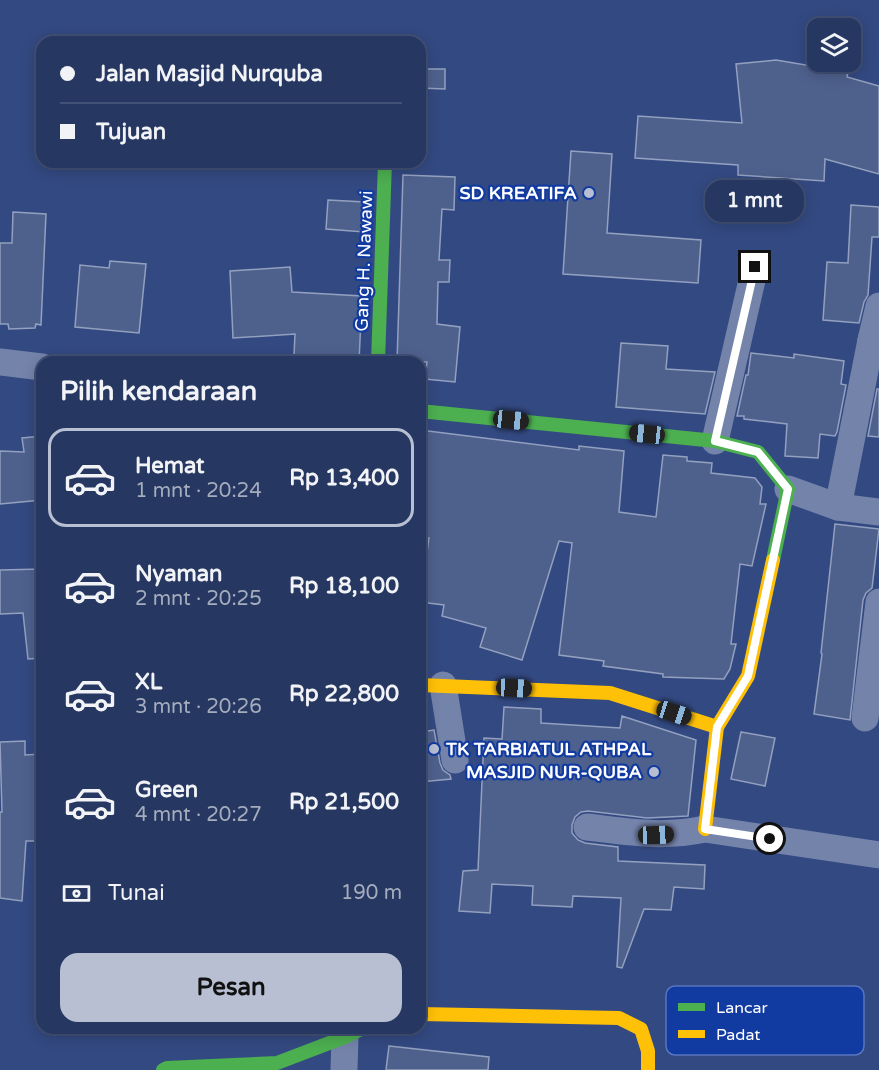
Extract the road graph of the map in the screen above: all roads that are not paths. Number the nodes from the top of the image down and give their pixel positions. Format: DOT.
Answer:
graph roads {
  1 [pos="385,168"];
  2 [pos="755,267"];
  3 [pos="879,306"];
  4 [pos="875,341"];
  5 [pos="378,356"];
  6 [pos="0,362"];
  7 [pos="36,366"];
  8 [pos="426,412"];
  9 [pos="715,441"];
  10 [pos="788,489"];
  11 [pos="838,507"];
  12 [pos="879,512"];
  13 [pos="879,602"];
  14 [pos="431,685"];
  15 [pos="865,717"];
  16 [pos="717,727"];
  17 [pos="455,760"];
  18 [pos="587,827"];
  19 [pos="705,829"];
  20 [pos="879,855"];
  21 [pos="426,1014"];
  22 [pos="349,1034"];
  23 [pos="353,1034"];
  24 [pos="277,1066"];
  25 [pos="163,1070"];
  26 [pos="344,1070"];
  27 [pos="648,1070"];
  1 -- 5 [label="street, Gang H. Nawawi"];
  2 -- 9 [label="street"];
  3 -- 4 [label="street"];
  4 -- 11 [label="street"];
  6 -- 7 [label="street"];
  8 -- 9 [label="street"];
  9 -- 10 [label="street"];
  10 -- 11 [label="street"];
  10 -- 16 [label="street"];
  11 -- 12 [label="street"];
  13 -- 15 [label="street"];
  14 -- 16 [label="street"];
  14 -- 17 [label="street"];
  16 -- 19 [label="street"];
  18 -- 19 [label="street"];
  19 -- 20 [label="street"];
  21 -- 27 [label="street"];
  22 -- 24 [label="street"];
  23 -- 26 [label="street"];
  24 -- 25 [label="street"];
}
